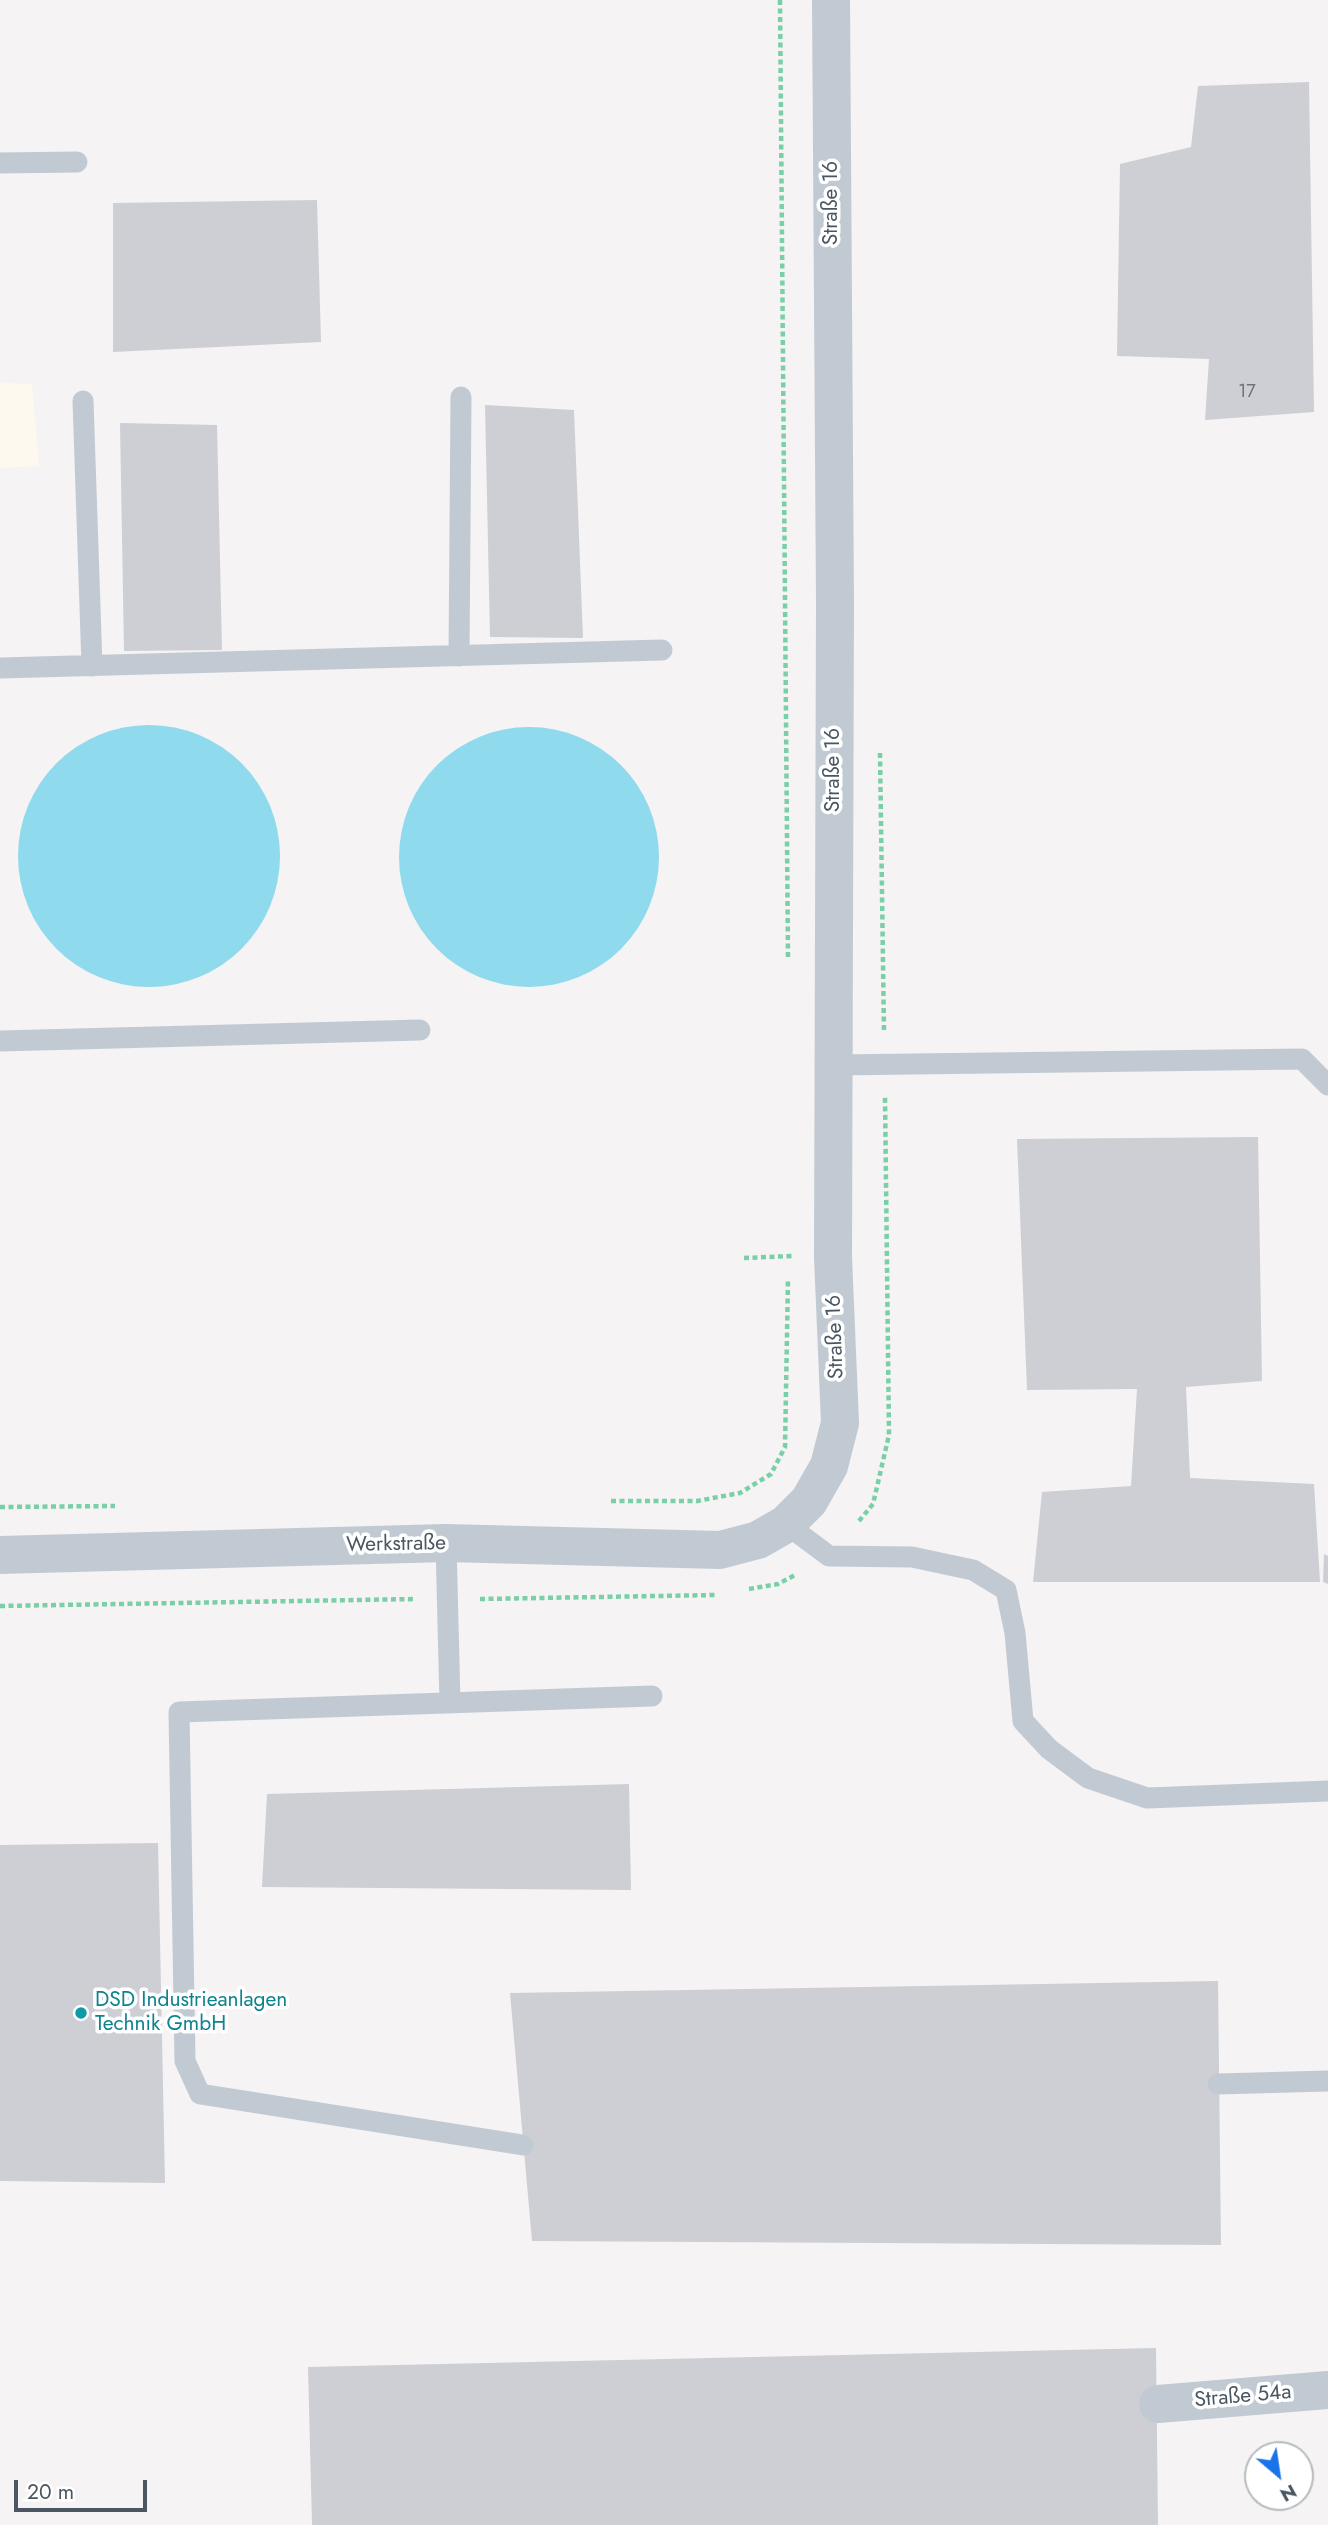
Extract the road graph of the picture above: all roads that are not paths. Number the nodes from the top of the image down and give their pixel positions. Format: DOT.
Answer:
graph roads {
  1 [pos="831,0"];
  2 [pos="78,162"];
  3 [pos="0,163"];
  4 [pos="461,397"];
  5 [pos="83,401"];
  6 [pos="662,650"];
  7 [pos="459,656"];
  8 [pos="92,666"];
  9 [pos="0,668"];
  10 [pos="420,1030"];
  11 [pos="0,1041"];
  12 [pos="835,1065"];
  13 [pos="1328,1085"];
  14 [pos="786,1524"];
  15 [pos="446,1543"];
  16 [pos="0,1555"];
  17 [pos="652,1696"];
  18 [pos="450,1703"];
  19 [pos="1328,1791"];
  20 [pos="1328,2081"];
  21 [pos="1218,2084"];
  22 [pos="523,2145"];
  23 [pos="1328,2390"];
  24 [pos="1158,2404"];
  1 -- 12 [label="street, Straße 16"];
  2 -- 3 [label="lane"];
  4 -- 7 [label="lane"];
  5 -- 8 [label="lane"];
  6 -- 7 [label="lane"];
  7 -- 8 [label="lane"];
  8 -- 9 [label="lane"];
  10 -- 11 [label="lane"];
  12 -- 13 [label="lane"];
  12 -- 14 [label="street, Straße 16"];
  14 -- 15 [label="street, Werkstraße"];
  14 -- 19 [label="lane"];
  15 -- 16 [label="street, Werkstraße"];
  15 -- 18 [label="lane"];
  17 -- 18 [label="lane"];
  18 -- 22 [label="lane"];
  20 -- 21 [label="lane"];
  23 -- 24 [label="street, Straße 54a"];
}
